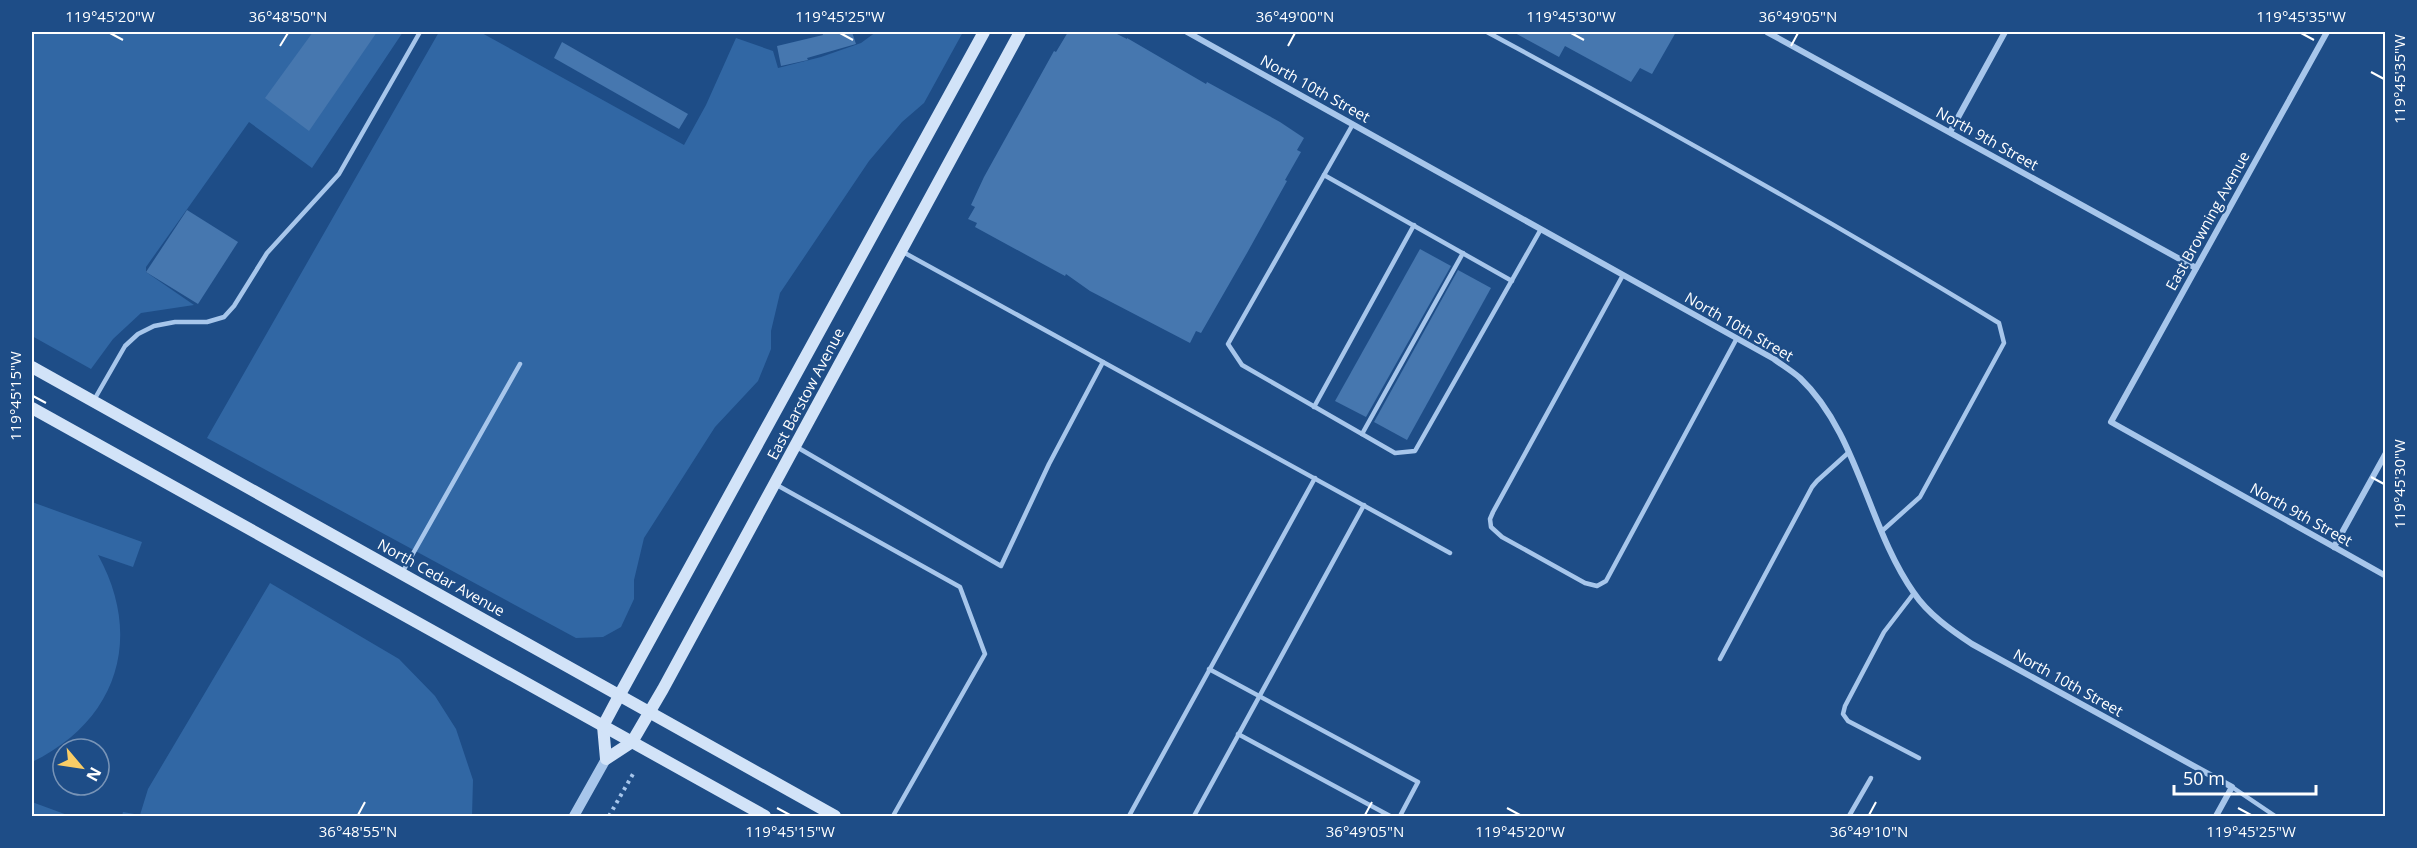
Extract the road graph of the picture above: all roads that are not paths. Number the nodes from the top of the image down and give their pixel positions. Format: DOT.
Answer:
graph roads {
  1 [pos="420,32"];
  2 [pos="984,32"];
  3 [pos="1020,32"];
  4 [pos="1186,32"];
  5 [pos="1487,32"];
  6 [pos="1767,32"];
  7 [pos="2005,32"];
  8 [pos="2327,32"];
  9 [pos="1353,124"];
  10 [pos="1950,132"];
  11 [pos="1324,175"];
  12 [pos="1414,225"];
  13 [pos="1541,229"];
  14 [pos="901,250"];
  15 [pos="1462,253"];
  16 [pos="2196,268"];
  17 [pos="1623,274"];
  18 [pos="1512,281"];
  19 [pos="1737,338"];
  20 [pos="1103,362"];
  21 [pos="520,364"];
  22 [pos="32,367"];
  23 [pos="93,402"];
  24 [pos="1314,407"];
  25 [pos="32,408"];
  26 [pos="2110,422"];
  27 [pos="1362,434"];
  28 [pos="795,446"];
  29 [pos="1848,453"];
  30 [pos="2385,453"];
  31 [pos="1315,478"];
  32 [pos="775,484"];
  33 [pos="1364,505"];
  34 [pos="1882,531"];
  35 [pos="2334,547"];
  36 [pos="1450,553"];
  37 [pos="402,573"];
  38 [pos="2385,576"];
  39 [pos="1914,593"];
  40 [pos="1720,659"];
  41 [pos="1209,669"];
  42 [pos="619,696"];
  43 [pos="1259,696"];
  44 [pos="649,714"];
  45 [pos="603,726"];
  46 [pos="1238,734"];
  47 [pos="632,742"];
  48 [pos="1919,758"];
  49 [pos="606,759"];
  50 [pos="1871,778"];
  51 [pos="2232,787"];
  52 [pos="574,816"];
  53 [pos="765,816"];
  54 [pos="835,816"];
  55 [pos="893,816"];
  56 [pos="1129,816"];
  57 [pos="1194,816"];
  58 [pos="1390,816"];
  59 [pos="1400,816"];
  60 [pos="1849,816"];
  61 [pos="2216,816"];
  62 [pos="2275,816"];
  1 -- 23 [label="lane"];
  2 -- 42 [label="main road, East Barstow Avenue"];
  3 -- 14 [label="main road, East Barstow Avenue"];
  4 -- 9 [label="street, North 10th Street"];
  5 -- 34 [label="lane"];
  6 -- 10 [label="street, North 9th Street"];
  7 -- 10 [label="street"];
  8 -- 16 [label="street, East Browning Avenue"];
  9 -- 11 [label="lane"];
  9 -- 13 [label="street, North 10th Street"];
  10 -- 16 [label="street, North 9th Street"];
  11 -- 12 [label="lane"];
  11 -- 24 [label="lane"];
  12 -- 15 [label="lane"];
  12 -- 24 [label="lane"];
  13 -- 17 [label="street, North 10th Street"];
  13 -- 18 [label="lane"];
  14 -- 20 [label="lane"];
  14 -- 28 [label="main road, East Barstow Avenue"];
  15 -- 18 [label="lane"];
  15 -- 27 [label="lane"];
  16 -- 26 [label="street, East Browning Avenue"];
  17 -- 19 [label="street, North 10th Street"];
  17 -- 19 [label="lane"];
  18 -- 27 [label="lane"];
  19 -- 29 [label="street, North 10th Street"];
  20 -- 28 [label="lane"];
  20 -- 31 [label="lane"];
  21 -- 37 [label="lane"];
  22 -- 23 [label="main road, North Cedar Avenue"];
  23 -- 37 [label="main road, North Cedar Avenue"];
  24 -- 27 [label="lane"];
  25 -- 45 [label="main road"];
  26 -- 35 [label="street, North 9th Street"];
  28 -- 32 [label="main road, East Barstow Avenue"];
  29 -- 34 [label="street, North 10th Street"];
  29 -- 40 [label="lane"];
  30 -- 35 [label="street"];
  31 -- 33 [label="lane"];
  31 -- 41 [label="lane"];
  32 -- 44 [label="main road, East Barstow Avenue"];
  32 -- 55 [label="lane"];
  33 -- 36 [label="lane"];
  33 -- 43 [label="lane"];
  34 -- 39 [label="street, North 10th Street"];
  35 -- 38 [label="street, North 9th Street"];
  37 -- 42 [label="main road, North Cedar Avenue"];
  39 -- 48 [label="lane"];
  39 -- 51 [label="street, North 10th Street"];
  41 -- 43 [label="lane"];
  41 -- 56 [label="lane"];
  42 -- 44 [label="main road, North Cedar Avenue"];
  42 -- 45 [label="main road, East Barstow Avenue"];
  43 -- 46 [label="lane"];
  43 -- 59 [label="lane"];
  44 -- 47 [label="main road, East Barstow Avenue"];
  44 -- 54 [label="main road, North Cedar Avenue"];
  45 -- 47 [label="main road"];
  45 -- 49 [label="main road"];
  46 -- 57 [label="lane"];
  46 -- 58 [label="lane"];
  47 -- 49 [label="main road, East Barstow Avenue"];
  47 -- 53 [label="main road"];
  49 -- 52 [label="street, East Barstow Avenue"];
  50 -- 60 [label="lane"];
  51 -- 61 [label="street"];
  51 -- 62 [label="lane"];
}
